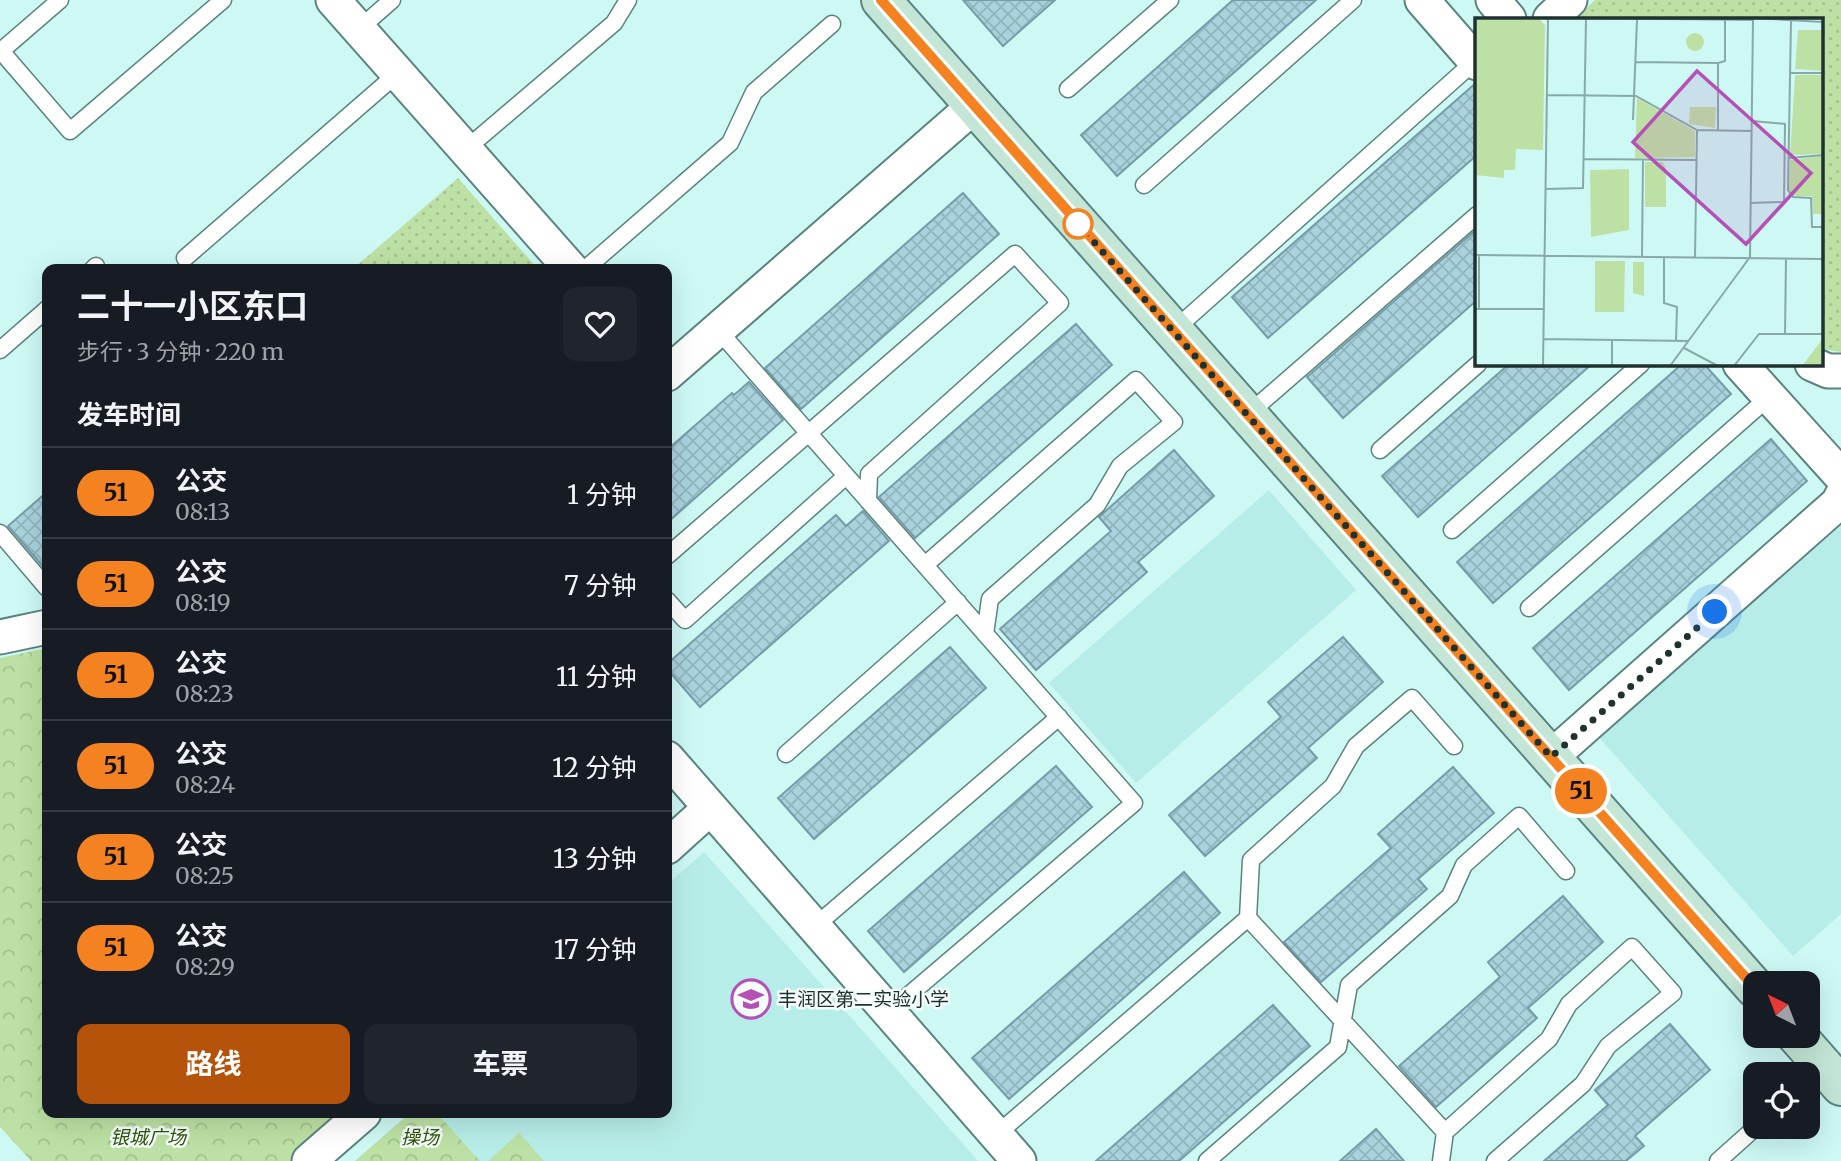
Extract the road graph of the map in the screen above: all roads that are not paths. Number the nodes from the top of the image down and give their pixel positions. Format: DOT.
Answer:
graph roads {
  1 [pos="60,0"];
  2 [pos="223,0"];
  3 [pos="333,0"];
  4 [pos="392,0"];
  5 [pos="628,0"];
  6 [pos="1170,0"];
  7 [pos="1353,0"];
  8 [pos="1422,0"];
  9 [pos="1493,0"];
  10 [pos="1570,0"];
  11 [pos="893,4"];
  12 [pos="1508,18"];
  13 [pos="1551,18"];
  14 [pos="832,24"];
  15 [pos="359,29"];
  16 [pos="1475,61"];
  17 [pos="1475,63"];
  18 [pos="398,73"];
  19 [pos="1068,89"];
  20 [pos="974,106"];
  21 [pos="466,149"];
  22 [pos="1144,185"];
  23 [pos="1475,217"];
  24 [pos="185,258"];
  25 [pos="567,264"];
  26 [pos="591,264"];
  27 [pos="42,313"];
  28 [pos="718,330"];
  29 [pos="1173,331"];
  30 [pos="0,350"];
  31 [pos="1476,366"];
  32 [pos="1639,366"];
  33 [pos="1742,366"];
  34 [pos="1817,366"];
  35 [pos="672,370"];
  36 [pos="1841,371"];
  37 [pos="1769,397"];
  38 [pos="1247,415"];
  39 [pos="808,433"];
  40 [pos="1380,450"];
  41 [pos="846,476"];
  42 [pos="1841,476"];
  43 [pos="1841,497"];
  44 [pos="868,501"];
  45 [pos="1452,530"];
  46 [pos="0,533"];
  47 [pos="672,552"];
  48 [pos="925,565"];
  49 [pos="42,582"];
  50 [pos="958,602"];
  51 [pos="672,606"];
  52 [pos="1529,608"];
  53 [pos="42,628"];
  54 [pos="985,634"];
  55 [pos="0,637"];
  56 [pos="1059,717"];
  57 [pos="1454,746"];
  58 [pos="786,754"];
  59 [pos="1551,757"];
  60 [pos="672,764"];
  61 [pos="710,808"];
  62 [pos="672,842"];
  63 [pos="1566,871"];
  64 [pos="1248,918"];
  65 [pos="814,927"];
  66 [pos="1743,974"];
  67 [pos="889,1012"];
  68 [pos="1342,1023"];
  69 [pos="1806,1048"];
  70 [pos="1827,1076"];
  71 [pos="357,1118"];
  72 [pos="1444,1132"];
  73 [pos="996,1135"];
  74 [pos="1743,1139"];
  75 [pos="309,1161"];
  76 [pos="1019,1161"];
  77 [pos="1207,1161"];
  78 [pos="1441,1161"];
  79 [pos="1494,1161"];
  80 [pos="1718,1161"];
  1 -- 2 [label="lane"];
  3 -- 15 [label="street"];
  4 -- 15 [label="lane"];
  5 -- 21 [label="lane"];
  6 -- 19 [label="lane"];
  7 -- 22 [label="lane"];
  8 -- 16 [label="street"];
  9 -- 12 [label="street"];
  10 -- 13 [label="street"];
  11 -- 20 [label="street"];
  14 -- 26 [label="lane"];
  15 -- 18 [label="street"];
  17 -- 29 [label="lane"];
  18 -- 21 [label="street"];
  18 -- 24 [label="lane"];
  20 -- 28 [label="street"];
  20 -- 29 [label="street"];
  21 -- 25 [label="street"];
  23 -- 38 [label="lane"];
  27 -- 30 [label="lane"];
  28 -- 35 [label="street"];
  28 -- 39 [label="lane"];
  29 -- 38 [label="street"];
  31 -- 40 [label="lane"];
  32 -- 45 [label="lane"];
  33 -- 37 [label="street"];
  34 -- 36 [label="street"];
  37 -- 42 [label="street"];
  37 -- 52 [label="lane"];
  38 -- 59 [label="street"];
  39 -- 41 [label="lane"];
  39 -- 44 [label="lane"];
  39 -- 47 [label="lane"];
  41 -- 44 [label="lane"];
  41 -- 51 [label="lane"];
  43 -- 59 [label="street"];
  44 -- 48 [label="lane"];
  46 -- 49 [label="lane"];
  48 -- 50 [label="lane"];
  48 -- 54 [label="lane"];
  50 -- 54 [label="lane"];
  50 -- 58 [label="lane"];
  53 -- 55 [label="street"];
  54 -- 56 [label="lane"];
  56 -- 65 [label="lane"];
  56 -- 67 [label="lane"];
  57 -- 64 [label="lane"];
  59 -- 66 [label="street"];
  60 -- 61 [label="street"];
  61 -- 62 [label="street"];
  61 -- 65 [label="street"];
  63 -- 68 [label="lane"];
  64 -- 68 [label="lane"];
  64 -- 73 [label="lane"];
  65 -- 67 [label="street"];
  67 -- 73 [label="street"];
  68 -- 72 [label="lane"];
  68 -- 77 [label="lane"];
  69 -- 70 [label="street"];
  71 -- 75 [label="street"];
  72 -- 78 [label="lane"];
  72 -- 79 [label="lane"];
  73 -- 76 [label="street"];
  74 -- 80 [label="lane"];
}
